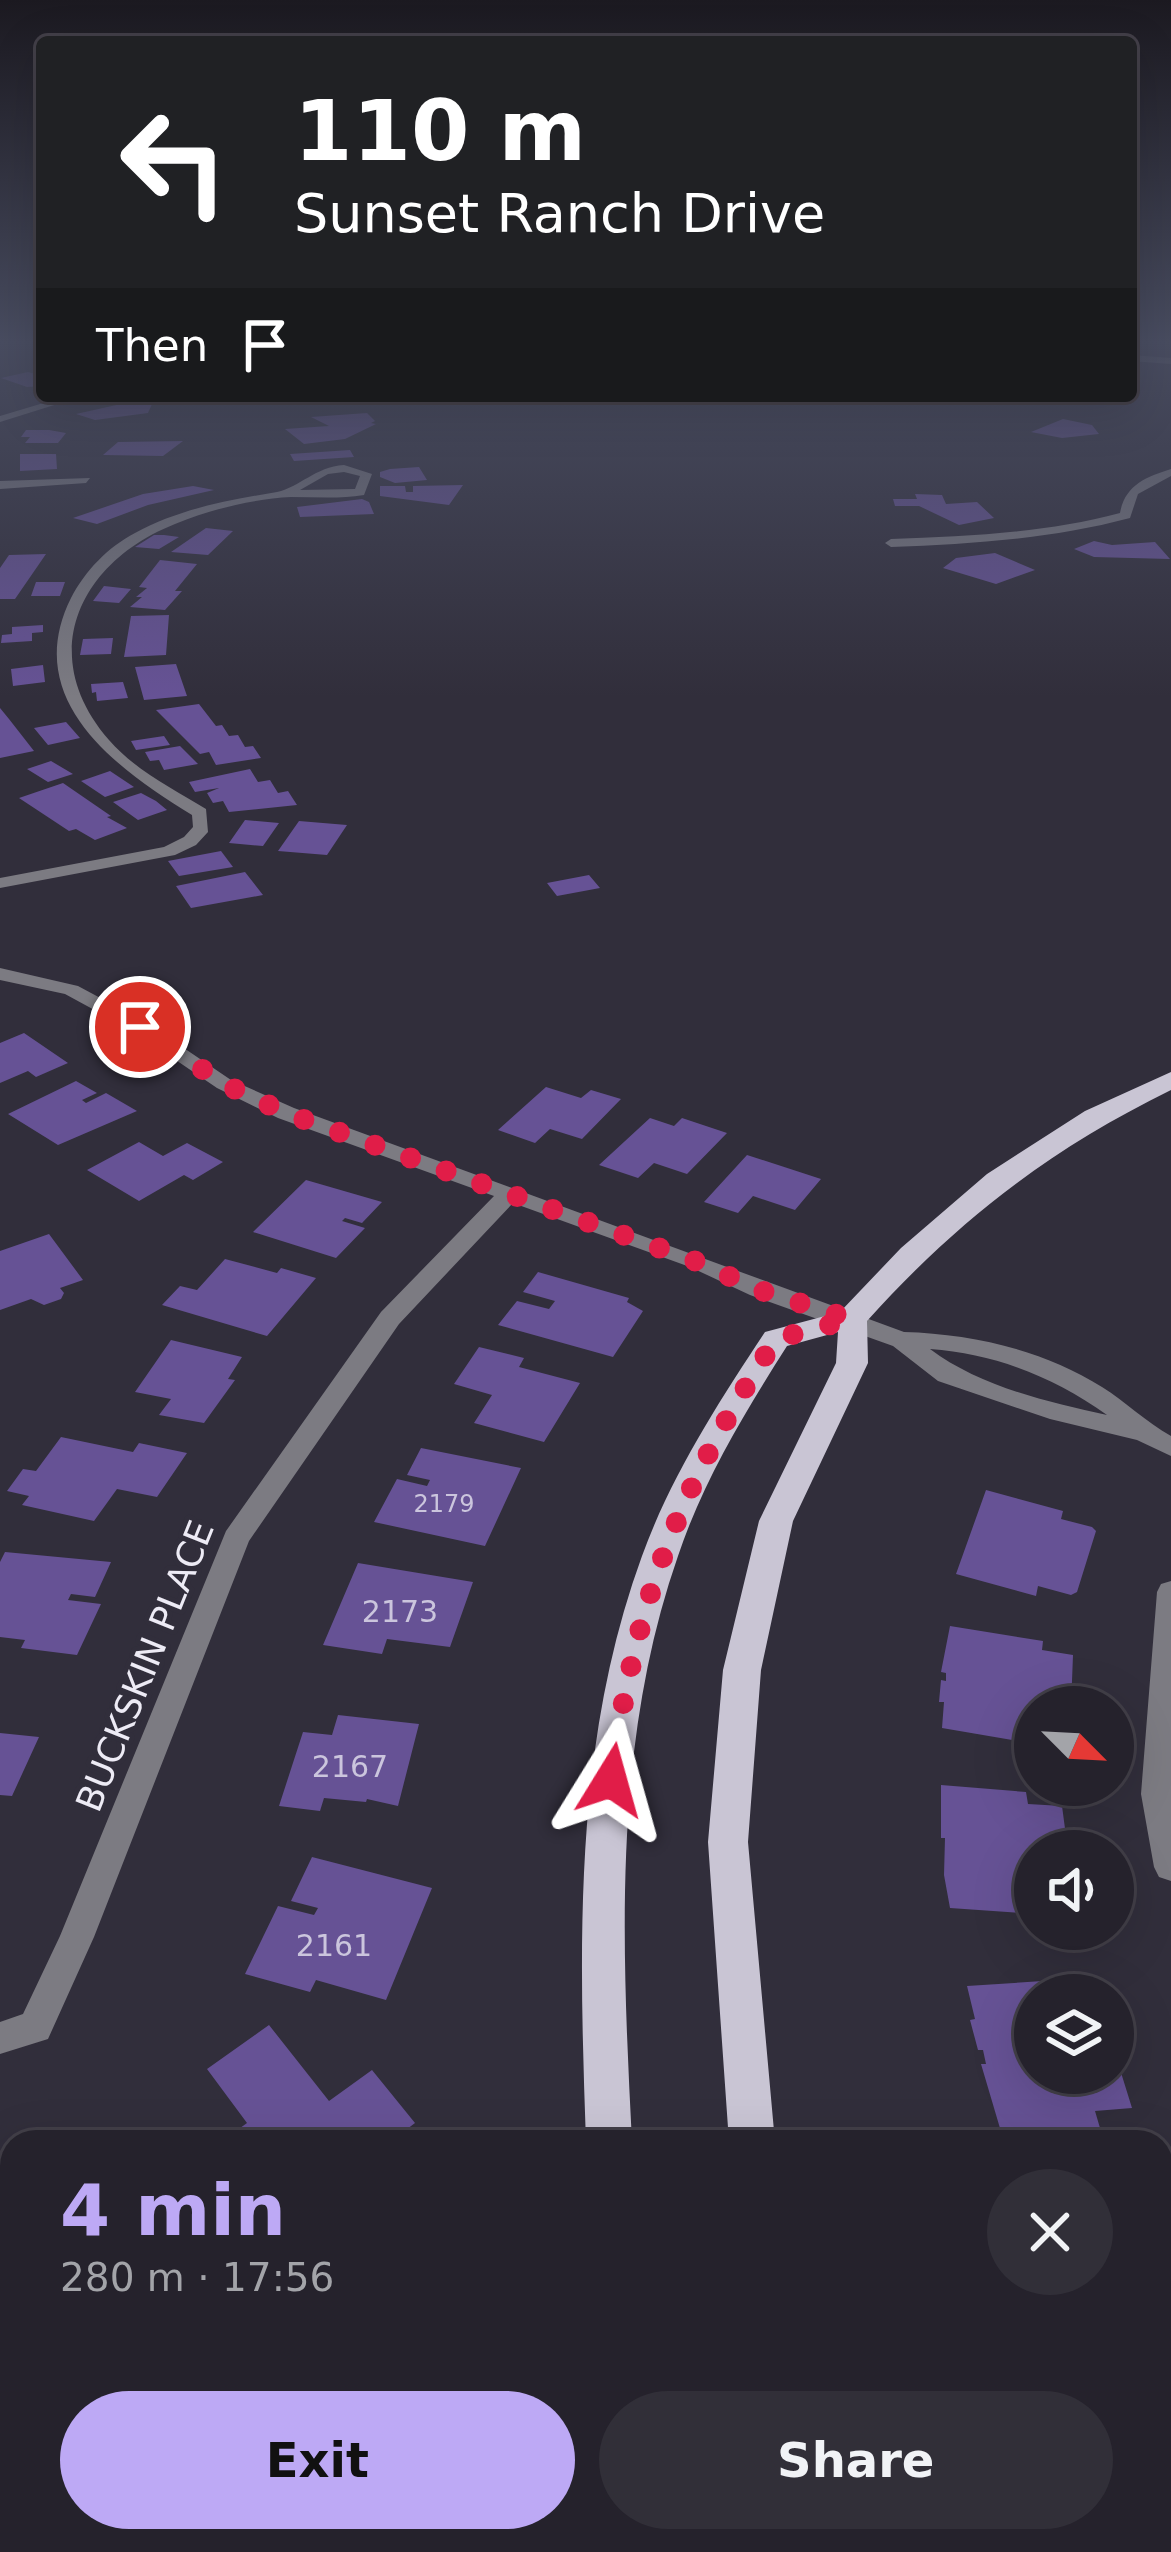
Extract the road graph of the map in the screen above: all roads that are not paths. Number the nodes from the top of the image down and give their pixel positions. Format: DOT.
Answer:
graph roads {
  1 [pos="1171,472"];
  2 [pos="86,480"];
  3 [pos="0,485"];
  4 [pos="286,494"];
  5 [pos="891,543"];
  6 [pos="0,884"];
  7 [pos="0,974"];
  8 [pos="1171,1080"];
  9 [pos="508,1195"];
  10 [pos="851,1319"];
  11 [pos="1171,1447"];
  12 [pos="1171,1592"];
  13 [pos="1171,1867"];
  14 [pos="17,2032"];
  15 [pos="608,2130"];
  16 [pos="751,2130"];
  1 -- 5 [label="street"];
  2 -- 3 [label="street"];
  4 -- 4 [label="street"];
  4 -- 6 [label="street"];
  7 -- 9 [label="street"];
  8 -- 10 [label="main road"];
  9 -- 10 [label="street"];
  9 -- 14 [label="street, BUCKSKIN PLACE"];
  10 -- 11 [label="street"];
  10 -- 15 [label="main road"];
  10 -- 16 [label="main road"];
  12 -- 13 [label="street"];
}
